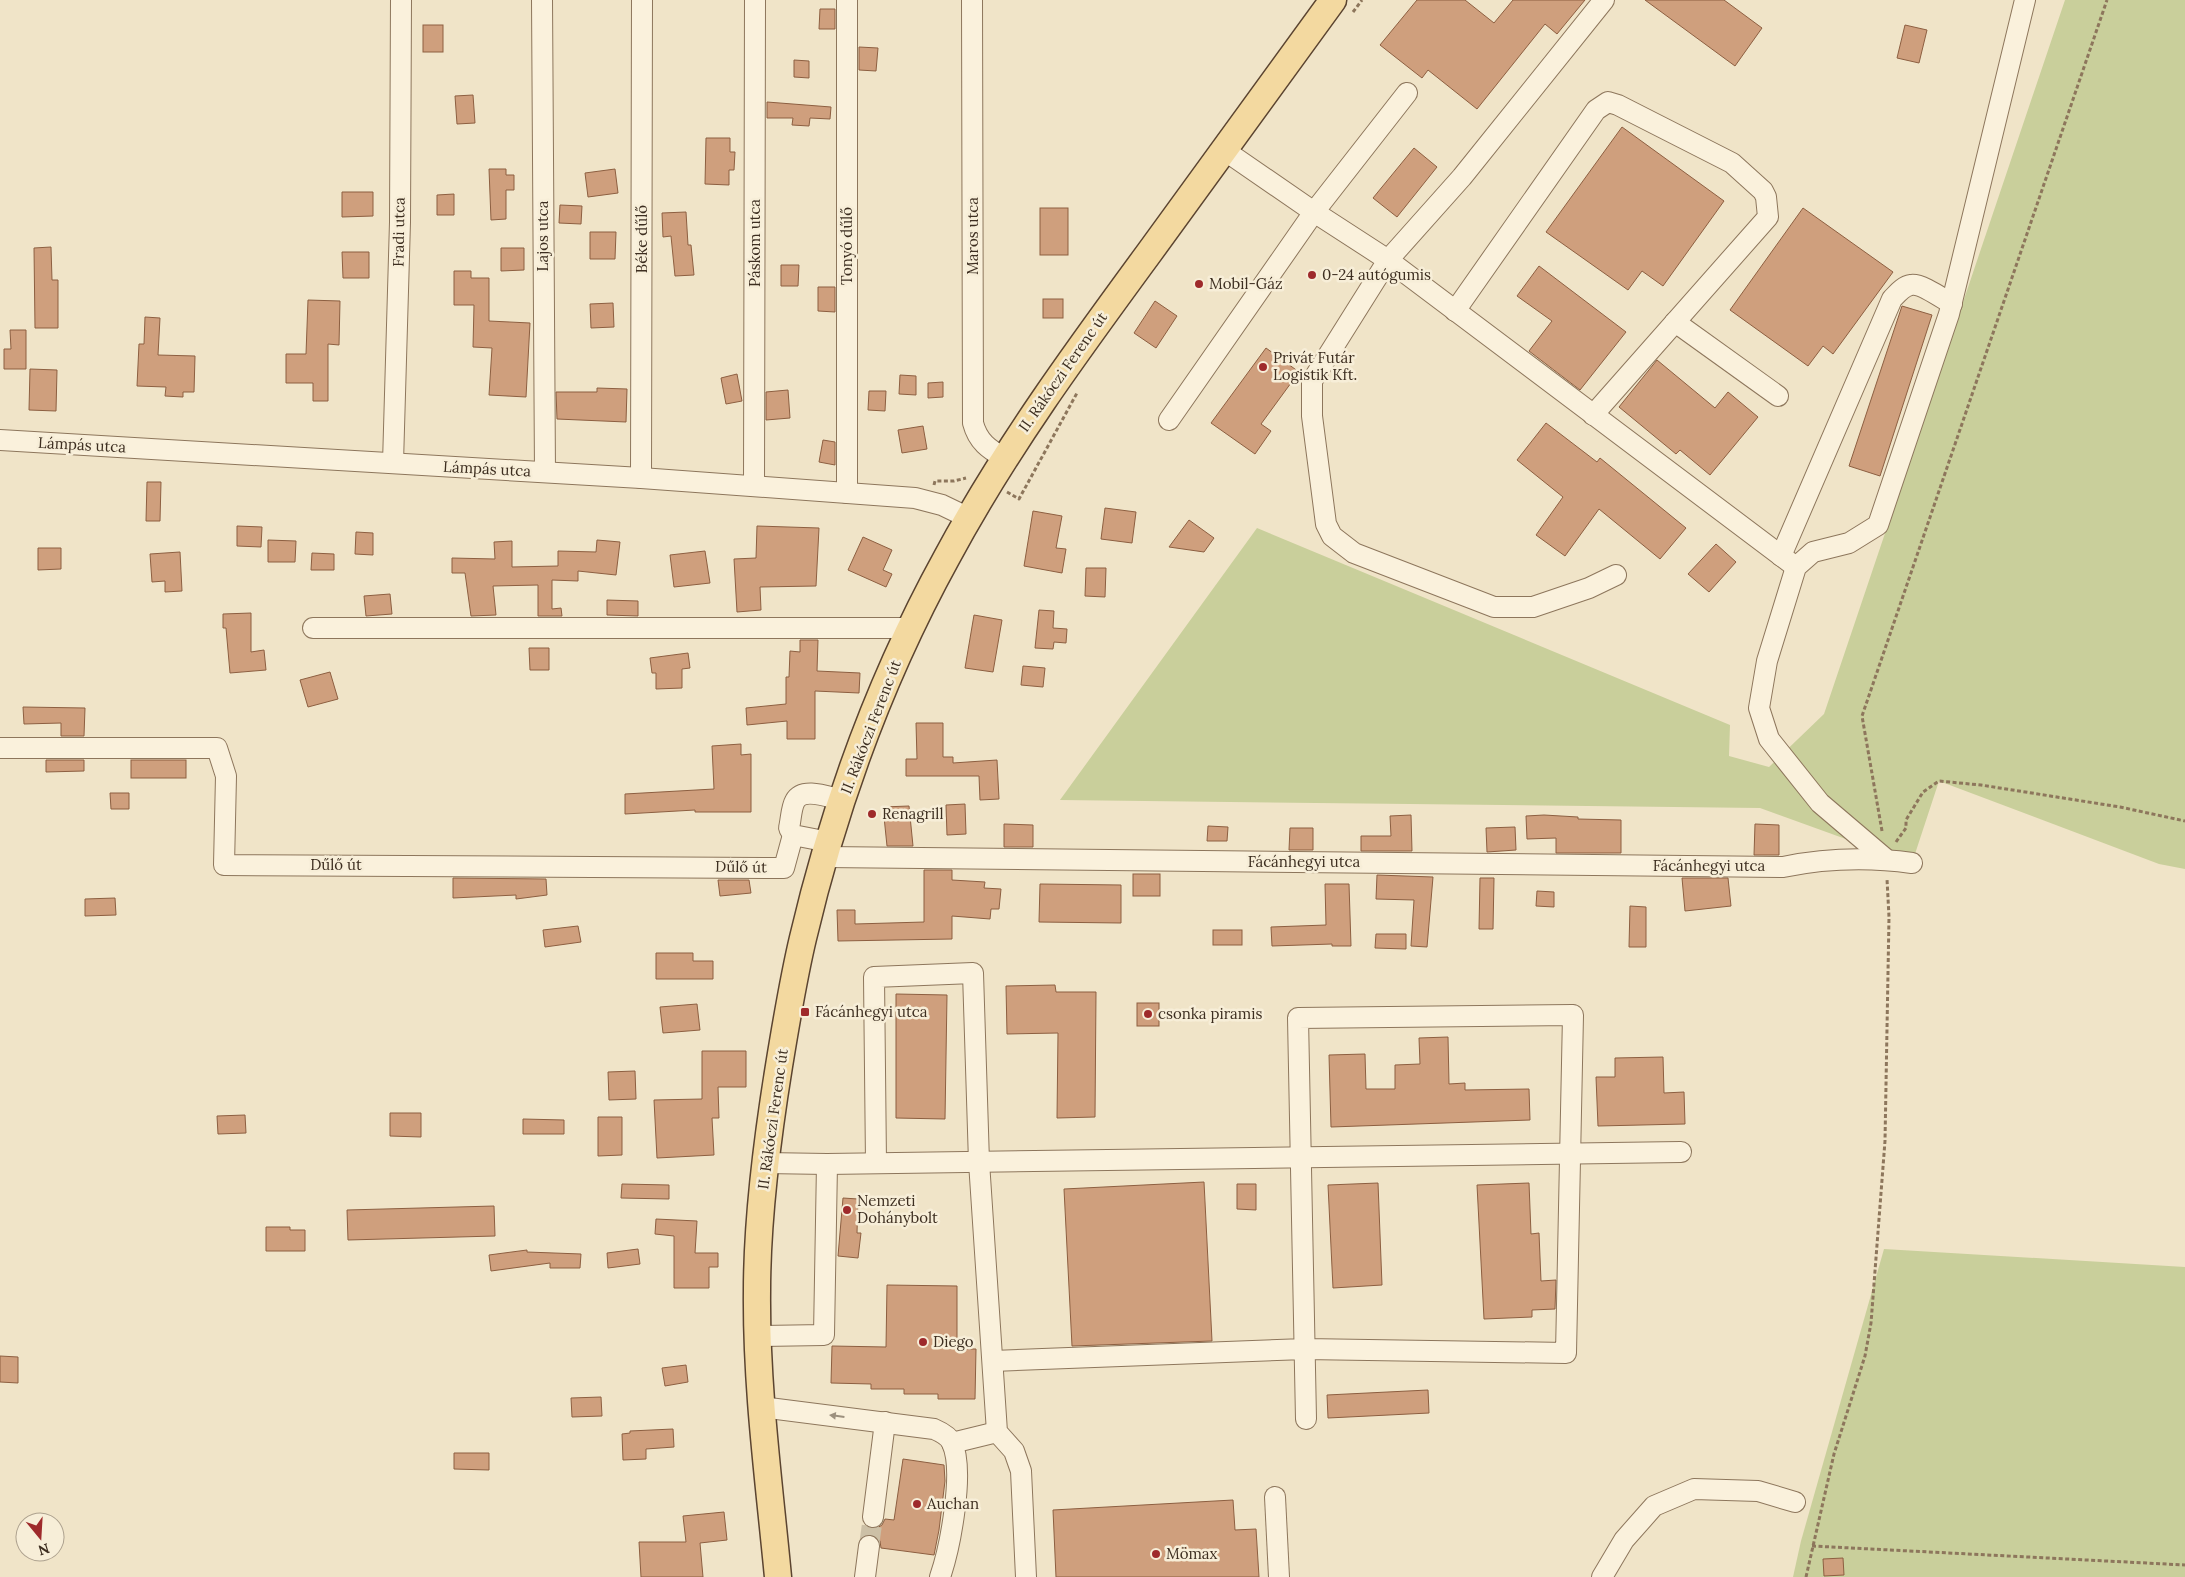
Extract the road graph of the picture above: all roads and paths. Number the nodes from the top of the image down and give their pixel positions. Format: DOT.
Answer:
graph roads {
  1 [pos="401,0"];
  2 [pos="542,0"];
  3 [pos="642,0"];
  4 [pos="755,0"];
  5 [pos="847,0"];
  6 [pos="972,0"];
  7 [pos="1334,0"];
  8 [pos="1604,0"];
  9 [pos="2025,0"];
  10 [pos="2107,0"];
  11 [pos="1407,93"];
  12 [pos="1224,150"];
  13 [pos="1314,212"];
  14 [pos="1388,260"];
  15 [pos="1952,304"];
  16 [pos="1455,311"];
  17 [pos="1675,322"];
  18 [pos="1778,396"];
  19 [pos="1593,415"];
  20 [pos="1169,420"];
  21 [pos="0,440"];
  22 [pos="1004,458"];
  23 [pos="393,463"];
  24 [pos="545,472"];
  25 [pos="642,478"];
  26 [pos="754,486"];
  27 [pos="847,493"];
  28 [pos="969,518"];
  29 [pos="1788,562"];
  30 [pos="1616,575"];
  31 [pos="313,628"];
  32 [pos="910,628"];
  33 [pos="0,748"];
  34 [pos="843,800"];
  35 [pos="2185,821"];
  36 [pos="793,835"];
  37 [pos="827,850"];
  38 [pos="1886,860"];
  39 [pos="1912,864"];
  40 [pos="1681,1152"];
  41 [pos="1570,1154"];
  42 [pos="1301,1158"];
  43 [pos="765,1162"];
  44 [pos="979,1162"];
  45 [pos="876,1163"];
  46 [pos="827,1164"];
  47 [pos="758,1336"];
  48 [pos="1305,1349"];
  49 [pos="992,1361"];
  50 [pos="761,1407"];
  51 [pos="1306,1419"];
  52 [pos="885,1422"];
  53 [pos="997,1432"];
  54 [pos="952,1443"];
  55 [pos="1275,1497"];
  56 [pos="1794,1502"];
  57 [pos="873,1517"];
  58 [pos="869,1546"];
  59 [pos="1812,1546"];
  60 [pos="2185,1565"];
  61 [pos="778,1577"];
  62 [pos="865,1577"];
  63 [pos="940,1577"];
  64 [pos="1026,1577"];
  65 [pos="1279,1577"];
  66 [pos="1602,1577"];
  67 [pos="1806,1577"];
  1 -- 23 [label="street, Fradi utca"];
  2 -- 24 [label="street, Lajos utca"];
  3 -- 25 [label="street, Béke dűlő"];
  4 -- 26 [label="street, Páskom utca"];
  5 -- 27 [label="street, Tonyó dűlő"];
  6 -- 22 [label="street, Maros utca"];
  7 -- 12 [label="main road, II. Rákóczi Ferenc út"];
  8 -- 14 [label="street"];
  9 -- 15 [label="street"];
  10 -- 38 [label="path"];
  11 -- 13 [label="street"];
  12 -- 13 [label="street"];
  12 -- 22 [label="main road, II. Rákóczi Ferenc út"];
  13 -- 14 [label="street"];
  13 -- 20 [label="street"];
  14 -- 16 [label="street"];
  14 -- 30 [label="street"];
  15 -- 29 [label="street"];
  15 -- 29 [label="street"];
  16 -- 17 [label="street"];
  16 -- 19 [label="street"];
  17 -- 18 [label="street"];
  17 -- 19 [label="street"];
  19 -- 29 [label="street"];
  21 -- 23 [label="street, Lámpás utca"];
  22 -- 28 [label="main road, II. Rákóczi Ferenc út"];
  23 -- 24 [label="street, Lámpás utca"];
  24 -- 25 [label="street, Lámpás utca"];
  25 -- 26 [label="street, Lámpás utca"];
  26 -- 27 [label="street, Lámpás utca"];
  27 -- 28 [label="street, Lámpás utca"];
  28 -- 32 [label="main road, II. Rákóczi Ferenc út"];
  29 -- 38 [label="street"];
  31 -- 32 [label="street"];
  32 -- 34 [label="main road, II. Rákóczi Ferenc út"];
  33 -- 36 [label="street, Dűlő út"];
  34 -- 36 [label="street"];
  34 -- 37 [label="main road, II. Rákóczi Ferenc út"];
  35 -- 38 [label="path"];
  36 -- 37 [label="street, Fácánhegyi utca"];
  37 -- 38 [label="street, Fácánhegyi utca"];
  37 -- 43 [label="main road, II. Rákóczi Ferenc út"];
  38 -- 39 [label="street, Fácánhegyi utca"];
  38 -- 59 [label="path"];
  40 -- 41 [label="street"];
  41 -- 42 [label="street"];
  41 -- 42 [label="street"];
  41 -- 48 [label="street"];
  42 -- 44 [label="street"];
  42 -- 48 [label="street"];
  43 -- 46 [label="street"];
  43 -- 47 [label="main road, II. Rákóczi Ferenc út"];
  44 -- 45 [label="street"];
  44 -- 45 [label="street"];
  44 -- 49 [label="street"];
  45 -- 46 [label="street"];
  46 -- 47 [label="street"];
  47 -- 50 [label="main road, II. Rákóczi Ferenc út"];
  48 -- 49 [label="street"];
  48 -- 51 [label="street"];
  49 -- 53 [label="street"];
  52 -- 50 [label="street, one-way"];
  50 -- 61 [label="main road, II. Rákóczi Ferenc út"];
  52 -- 54 [label="street"];
  52 -- 57 [label="street"];
  53 -- 54 [label="street"];
  53 -- 64 [label="street"];
  54 -- 63 [label="street"];
  55 -- 65 [label="street"];
  56 -- 66 [label="street"];
  58 -- 62 [label="street"];
  59 -- 60 [label="path"];
  59 -- 67 [label="path"];
}
